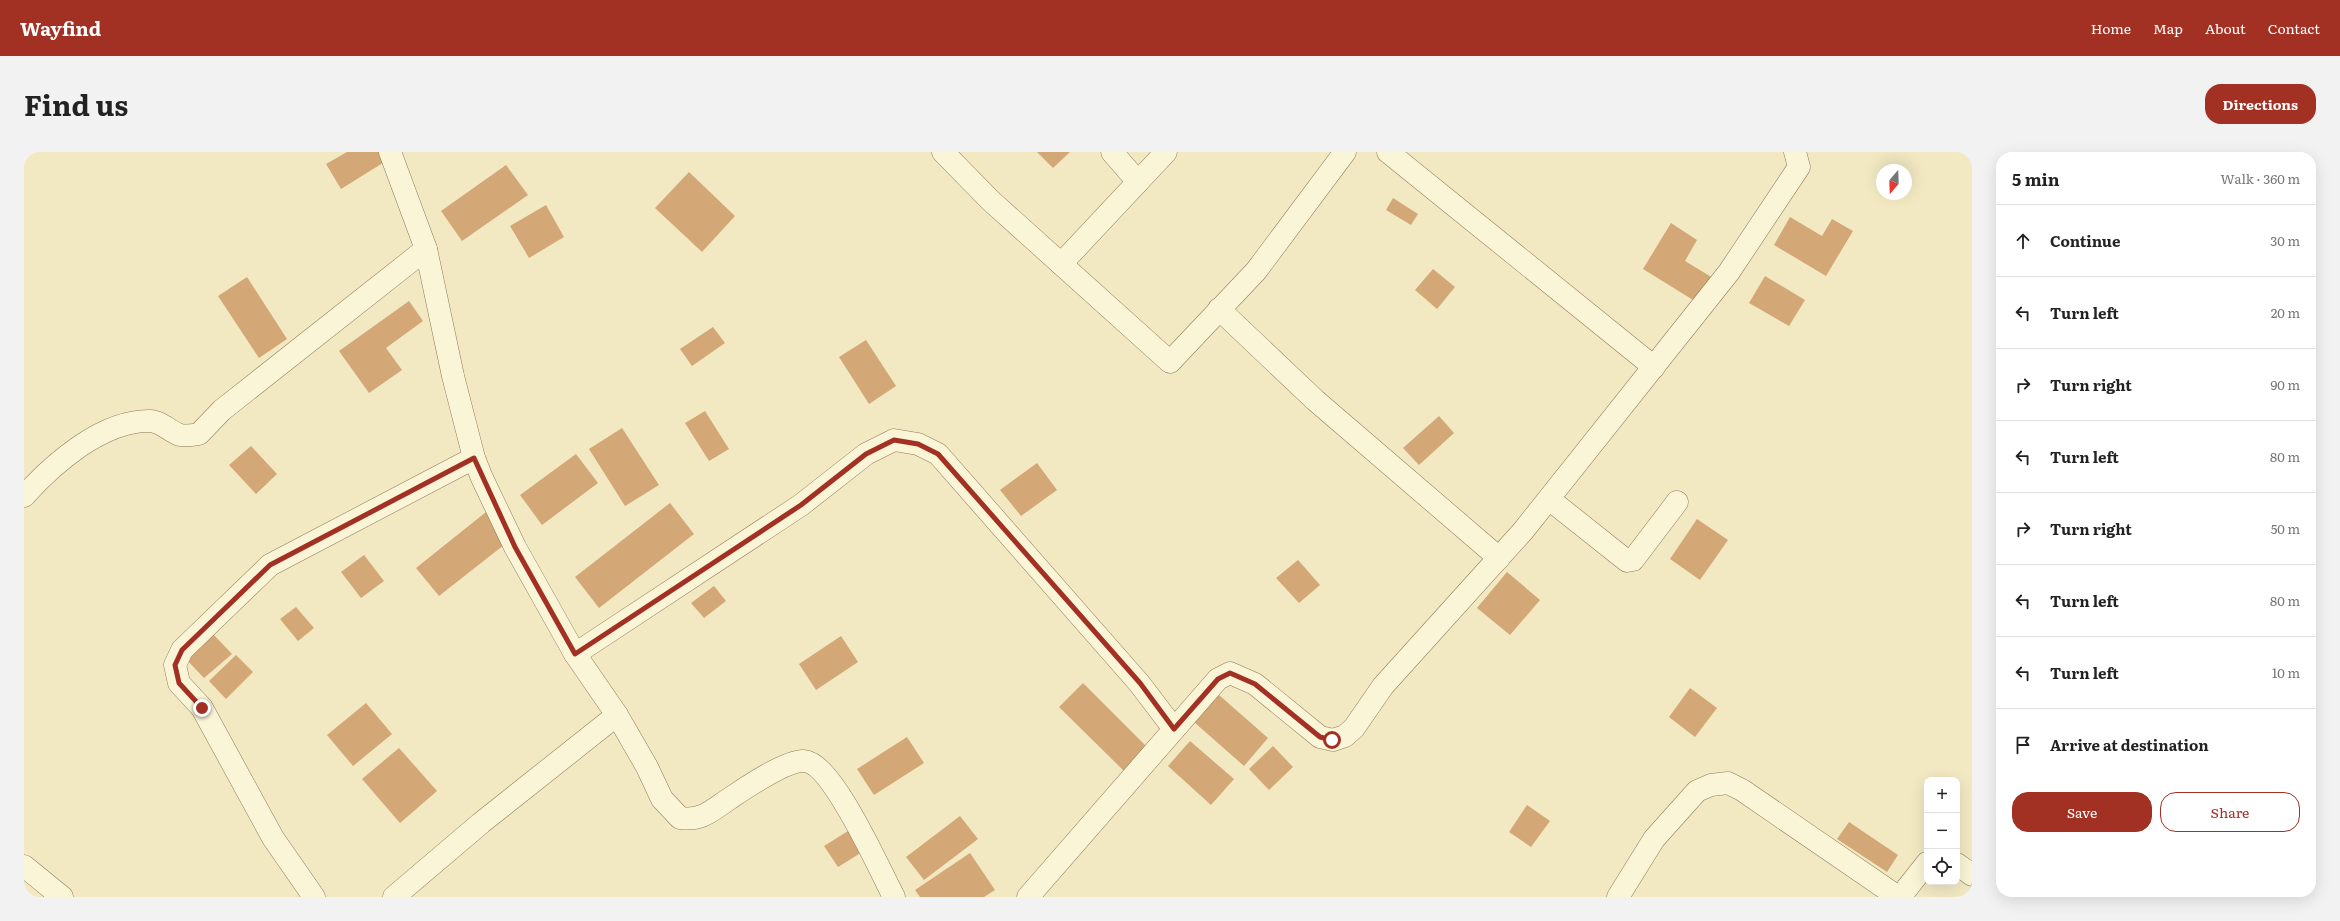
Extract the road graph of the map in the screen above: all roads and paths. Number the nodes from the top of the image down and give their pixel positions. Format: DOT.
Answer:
graph roads {
  1 [pos="390,152"];
  2 [pos="943,152"];
  3 [pos="1112,152"];
  4 [pos="1166,152"];
  5 [pos="1345,152"];
  6 [pos="1388,152"];
  7 [pos="1795,152"];
  8 [pos="1138,182"];
  9 [pos="426,249"];
  10 [pos="1061,264"];
  11 [pos="1219,309"];
  12 [pos="1654,367"];
  13 [pos="474,458"];
  14 [pos="24,496"];
  15 [pos="1549,499"];
  16 [pos="1677,502"];
  17 [pos="1499,558"];
  18 [pos="575,654"];
  19 [pos="617,715"];
  20 [pos="1174,729"];
  21 [pos="24,866"];
  22 [pos="1960,866"];
  23 [pos="1924,867"];
  24 [pos="1972,875"];
  25 [pos="62,897"];
  26 [pos="314,897"];
  27 [pos="394,897"];
  28 [pos="894,897"];
  29 [pos="1028,897"];
  30 [pos="1618,897"];
  31 [pos="1899,897"];
  1 -- 9 [label="street"];
  2 -- 10 [label="street"];
  3 -- 8 [label="street"];
  4 -- 8 [label="street"];
  5 -- 11 [label="street"];
  6 -- 12 [label="street"];
  7 -- 12 [label="street"];
  8 -- 10 [label="street"];
  9 -- 13 [label="street"];
  9 -- 14 [label="street"];
  10 -- 11 [label="street"];
  11 -- 17 [label="street"];
  12 -- 15 [label="street"];
  13 -- 18 [label="street"];
  13 -- 26 [label="street"];
  15 -- 16 [label="street"];
  15 -- 17 [label="street"];
  17 -- 20 [label="street"];
  18 -- 19 [label="street"];
  18 -- 20 [label="street"];
  19 -- 27 [label="street"];
  19 -- 28 [label="street"];
  20 -- 29 [label="street"];
  21 -- 25 [label="street"];
  22 -- 24 [label="street"];
  23 -- 31 [label="street"];
  30 -- 31 [label="street"];
}
